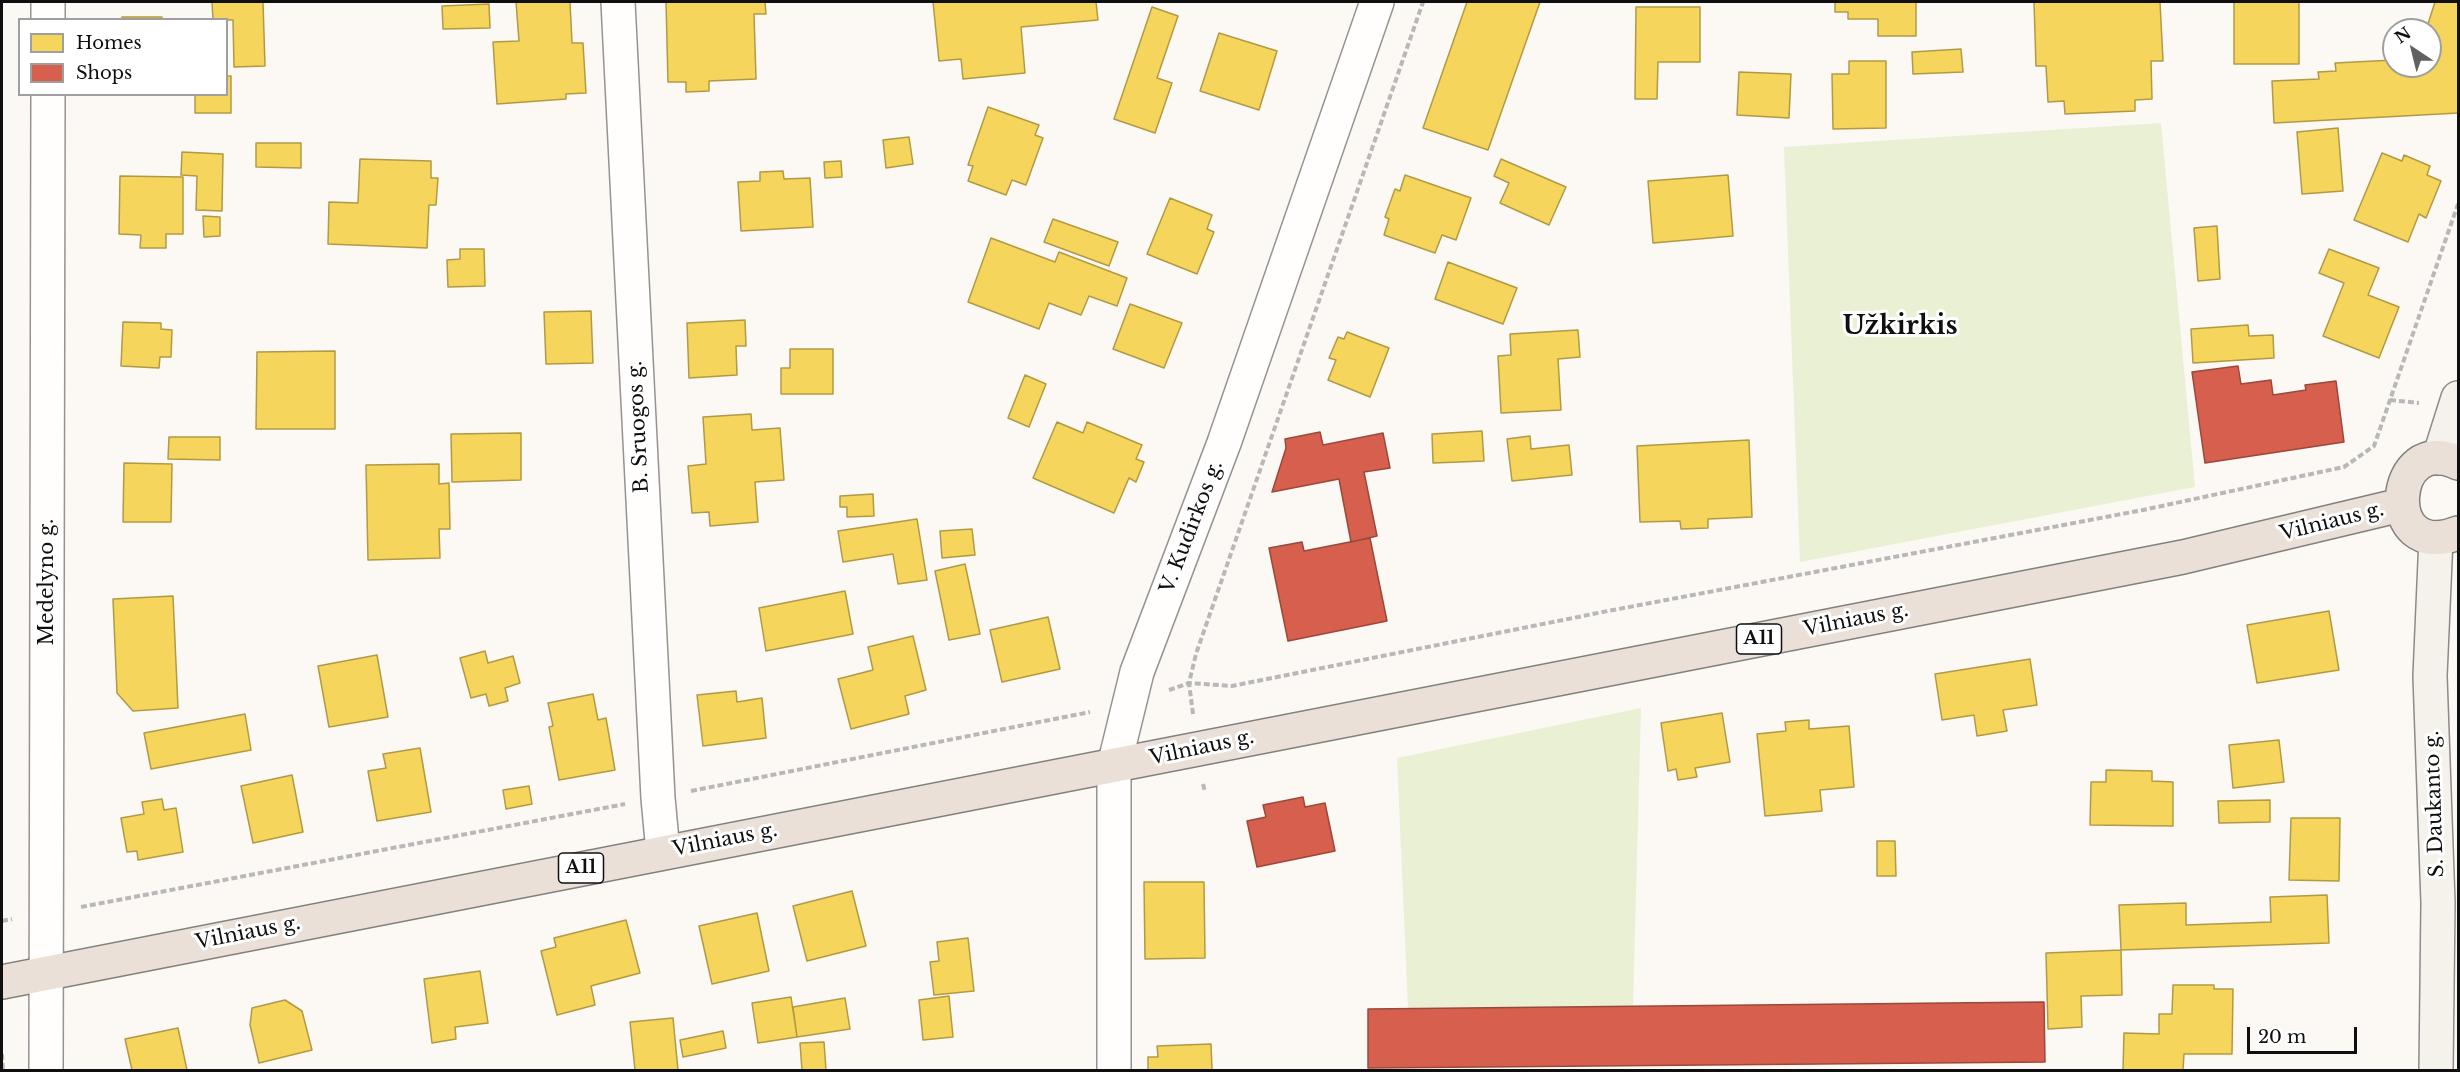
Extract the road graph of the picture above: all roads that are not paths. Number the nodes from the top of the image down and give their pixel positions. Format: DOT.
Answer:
graph roads {
  1 [pos="48,2"];
  2 [pos="618,2"];
  3 [pos="1377,2"];
  4 [pos="48,18"];
  5 [pos="48,96"];
  6 [pos="2458,398"];
  7 [pos="2449,461"];
  8 [pos="2401,505"];
  9 [pos="2447,535"];
  10 [pos="1114,766"];
  11 [pos="663,852"];
  12 [pos="48,973"];
  13 [pos="2,982"];
  14 [pos="46,1071"];
  15 [pos="1114,1071"];
  16 [pos="2436,1071"];
  1 -- 4 [label="street"];
  2 -- 11 [label="street, B. Sruogos g."];
  3 -- 10 [label="street, V. Kudirkos g."];
  5 -- 12 [label="street, Medelyno g."];
  6 -- 7 [label="main road"];
  7 -- 8 [label="highway"];
  8 -- 9 [label="highway"];
  8 -- 10 [label="highway, Vilniaus g. / A11"];
  9 -- 16 [label="main road, S. Daukanto g."];
  10 -- 11 [label="highway, Vilniaus g. / A11"];
  10 -- 15 [label="street, V. Kudirkos g."];
  11 -- 12 [label="highway, Vilniaus g. / A11"];
  12 -- 13 [label="highway, Vilniaus g. / A11"];
  12 -- 14 [label="street, Medelyno g."];
}
